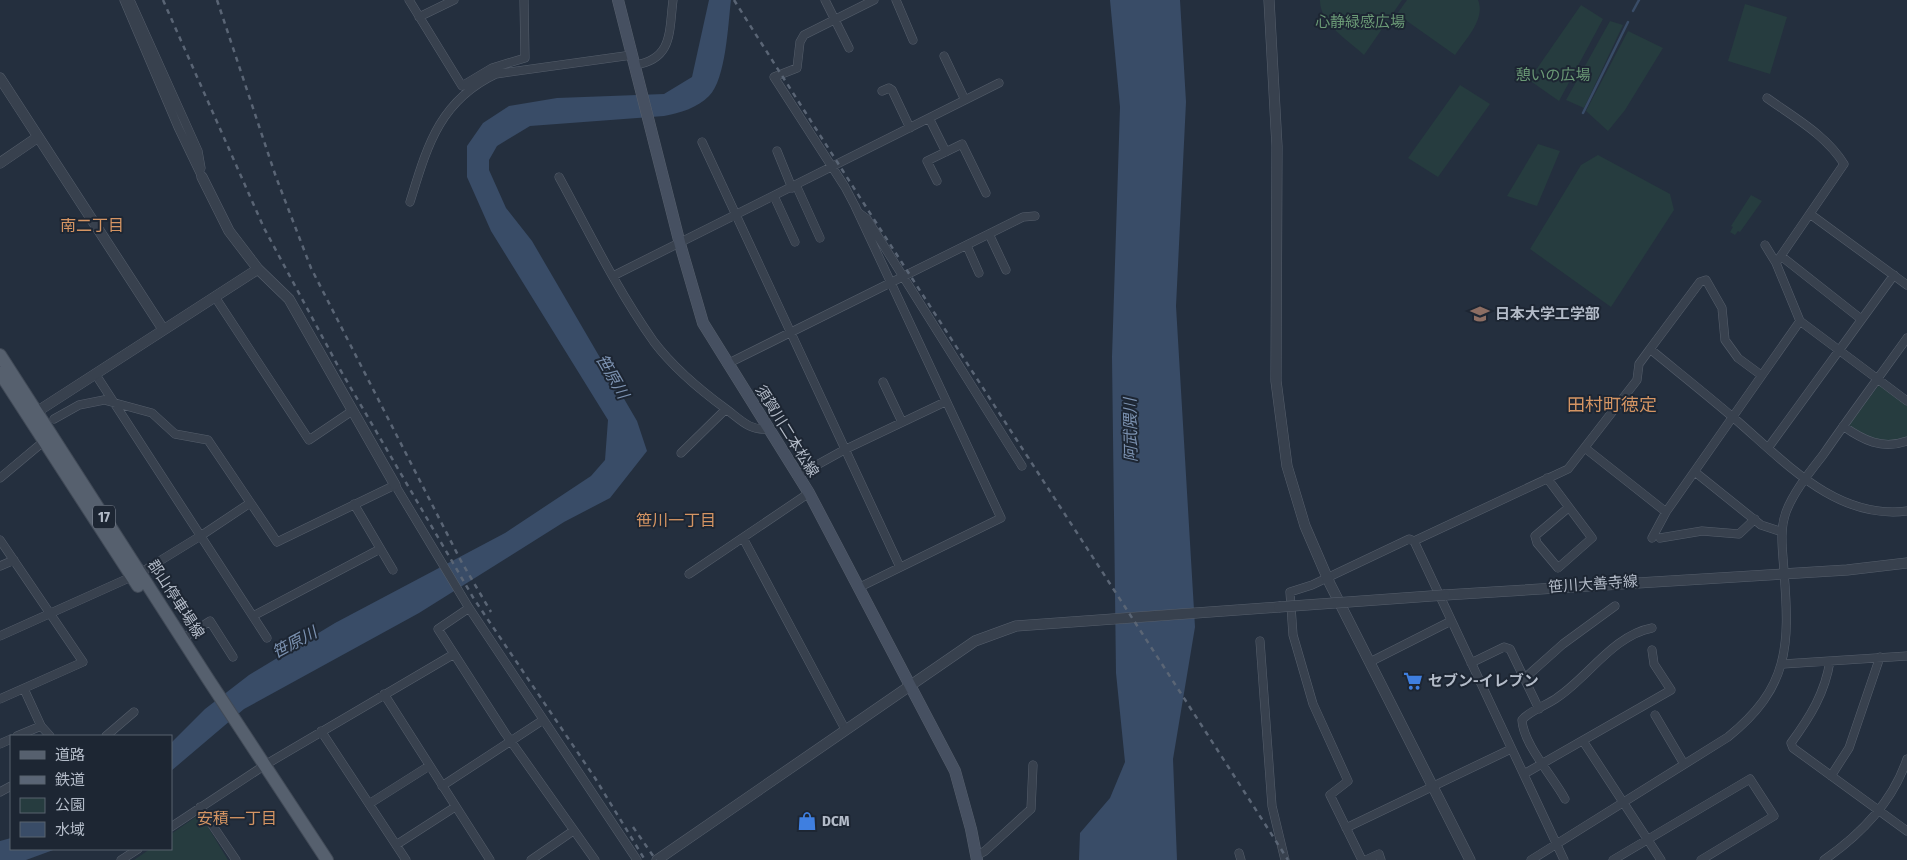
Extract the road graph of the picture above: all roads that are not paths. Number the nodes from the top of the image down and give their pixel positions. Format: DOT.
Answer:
graph roads {
  1 [pos="124,0"];
  2 [pos="130,0"];
  3 [pos="409,0"];
  4 [pos="454,0"];
  5 [pos="524,0"];
  6 [pos="618,0"];
  7 [pos="673,0"];
  8 [pos="825,0"];
  9 [pos="874,0"];
  10 [pos="896,0"];
  11 [pos="1268,0"];
  12 [pos="419,17"];
  13 [pos="835,20"];
  14 [pos="913,40"];
  15 [pos="849,48"];
  16 [pos="944,56"];
  17 [pos="635,64"];
  18 [pos="0,78"];
  19 [pos="999,83"];
  20 [pos="882,91"];
  21 [pos="1767,98"];
  22 [pos="965,100"];
  23 [pos="929,118"];
  24 [pos="910,128"];
  25 [pos="38,137"];
  26 [pos="702,142"];
  27 [pos="776,151"];
  28 [pos="946,152"];
  29 [pos="0,162"];
  30 [pos="832,167"];
  31 [pos="202,177"];
  32 [pos="559,177"];
  33 [pos="937,181"];
  34 [pos="794,187"];
  35 [pos="986,193"];
  36 [pos="774,196"];
  37 [pos="410,202"];
  38 [pos="857,212"];
  39 [pos="1810,214"];
  40 [pos="736,216"];
  41 [pos="1035,216"];
  42 [pos="989,234"];
  43 [pos="820,238"];
  44 [pos="795,242"];
  45 [pos="680,244"];
  46 [pos="1765,245"];
  47 [pos="967,246"];
  48 [pos="1781,256"];
  49 [pos="1776,264"];
  50 [pos="258,269"];
  51 [pos="1006,270"];
  52 [pos="978,274"];
  53 [pos="1894,275"];
  54 [pos="613,276"];
  55 [pos="902,277"];
  56 [pos="890,283"];
  57 [pos="1907,285"];
  58 [pos="215,297"];
  59 [pos="1862,319"];
  60 [pos="1800,321"];
  61 [pos="163,329"];
  62 [pos="790,334"];
  63 [pos="1907,338"];
  64 [pos="1650,348"];
  65 [pos="1839,350"];
  66 [pos="0,355"];
  67 [pos="727,364"];
  68 [pos="0,373"];
  69 [pos="96,374"];
  70 [pos="1762,376"];
  71 [pos="1878,378"];
  72 [pos="884,382"];
  73 [pos="1907,401"];
  74 [pos="945,402"];
  75 [pos="115,404"];
  76 [pos="726,409"];
  77 [pos="38,411"];
  78 [pos="352,411"];
  79 [pos="1733,418"];
  80 [pos="54,419"];
  81 [pos="902,422"];
  82 [pos="1843,426"];
  83 [pos="769,429"];
  84 [pos="1907,441"];
  85 [pos="43,442"];
  86 [pos="1585,448"];
  87 [pos="1768,448"];
  88 [pos="844,450"];
  89 [pos="681,453"];
  90 [pos="1022,466"];
  91 [pos="1695,472"];
  92 [pos="1,474"];
  93 [pos="798,476"];
  94 [pos="1547,478"];
  95 [pos="1805,480"];
  96 [pos="395,485"];
  97 [pos="809,493"];
  98 [pos="250,502"];
  99 [pos="354,504"];
  100 [pos="1568,508"];
  101 [pos="1907,511"];
  102 [pos="1666,512"];
  103 [pos="1755,519"];
  104 [pos="1782,532"];
  105 [pos="202,535"];
  106 [pos="744,538"];
  107 [pos="0,540"];
  108 [pos="1414,541"];
  109 [pos="380,549"];
  110 [pos="14,560"];
  111 [pos="1907,563"];
  112 [pos="0,566"];
  113 [pos="900,567"];
  114 [pos="394,570"];
  115 [pos="1784,572"];
  116 [pos="135,574"];
  117 [pos="690,574"];
  118 [pos="1327,578"];
  119 [pos="860,587"];
  120 [pos="468,606"];
  121 [pos="1615,606"];
  122 [pos="50,612"];
  123 [pos="253,616"];
  124 [pos="1451,622"];
  125 [pos="1652,628"];
  126 [pos="0,636"];
  127 [pos="267,638"];
  128 [pos="182,639"];
  129 [pos="1260,641"];
  130 [pos="1652,650"];
  131 [pos="454,654"];
  132 [pos="1907,656"];
  133 [pos="233,657"];
  134 [pos="1880,658"];
  135 [pos="1830,661"];
  136 [pos="1370,662"];
  137 [pos="1471,663"];
  138 [pos="1783,664"];
  139 [pos="1525,678"];
  140 [pos="205,681"];
  141 [pos="910,687"];
  142 [pos="24,689"];
  143 [pos="384,694"];
  144 [pos="0,699"];
  145 [pos="1539,709"];
  146 [pos="134,712"];
  147 [pos="1655,715"];
  148 [pos="543,720"];
  149 [pos="41,726"];
  150 [pos="845,729"];
  151 [pos="321,730"];
  152 [pos="19,735"];
  153 [pos="49,735"];
  154 [pos="107,735"];
  155 [pos="1583,741"];
  156 [pos="512,742"];
  157 [pos="1511,749"];
  158 [pos="1907,759"];
  159 [pos="1542,764"];
  160 [pos="1684,764"];
  161 [pos="1033,765"];
  162 [pos="429,766"];
  163 [pos="261,767"];
  164 [pos="1524,774"];
  165 [pos="1831,776"];
  166 [pos="1432,785"];
  167 [pos="442,786"];
  168 [pos="756,794"];
  169 [pos="1565,799"];
  170 [pos="1623,802"];
  171 [pos="370,804"];
  172 [pos="455,806"];
  173 [pos="200,807"];
  174 [pos="1879,810"];
  175 [pos="172,826"];
  176 [pos="1346,828"];
  177 [pos="1907,831"];
  178 [pos="573,832"];
  179 [pos="1647,839"];
  180 [pos="1556,844"];
  181 [pos="396,845"];
  182 [pos="136,850"];
  183 [pos="976,858"];
  184 [pos="121,860"];
  185 [pos="236,860"];
  186 [pos="317,860"];
  187 [pos="327,860"];
  188 [pos="406,860"];
  189 [pos="490,860"];
  190 [pos="531,860"];
  191 [pos="595,860"];
  192 [pos="637,860"];
  193 [pos="657,860"];
  194 [pos="668,860"];
  195 [pos="1285,860"];
  196 [pos="1362,860"];
  197 [pos="1366,860"];
  198 [pos="1381,860"];
  199 [pos="1470,860"];
  200 [pos="1531,860"];
  201 [pos="1564,860"];
  202 [pos="1613,860"];
  203 [pos="1661,860"];
  204 [pos="1701,860"];
  205 [pos="1824,860"];
  1 -- 31 [label="street"];
  2 -- 31 [label="street"];
  3 -- 12 [label="street"];
  4 -- 12 [label="street"];
  5 -- 12 [label="street"];
  6 -- 17 [label="main road, 須賀川二本松線"];
  7 -- 17 [label="street"];
  8 -- 13 [label="street"];
  9 -- 13 [label="street"];
  10 -- 14 [label="street"];
  11 -- 118 [label="street"];
  13 -- 15 [label="street"];
  13 -- 30 [label="street"];
  16 -- 22 [label="street"];
  17 -- 37 [label="street"];
  17 -- 45 [label="main road, 須賀川二本松線"];
  18 -- 25 [label="street"];
  19 -- 22 [label="street"];
  20 -- 24 [label="street"];
  21 -- 39 [label="street"];
  22 -- 23 [label="street"];
  23 -- 24 [label="street"];
  23 -- 28 [label="street"];
  24 -- 30 [label="street"];
  25 -- 29 [label="street"];
  25 -- 61 [label="street"];
  26 -- 40 [label="street"];
  27 -- 34 [label="street"];
  28 -- 33 [label="street"];
  28 -- 35 [label="street"];
  30 -- 34 [label="street"];
  30 -- 38 [label="street"];
  31 -- 50 [label="street"];
  32 -- 54 [label="street"];
  34 -- 36 [label="street"];
  34 -- 43 [label="street"];
  36 -- 40 [label="street"];
  36 -- 44 [label="street"];
  38 -- 55 [label="street"];
  38 -- 56 [label="street"];
  39 -- 48 [label="street"];
  39 -- 53 [label="street"];
  40 -- 45 [label="street"];
  40 -- 62 [label="street"];
  41 -- 42 [label="street"];
  42 -- 47 [label="street"];
  42 -- 51 [label="street"];
  45 -- 54 [label="street"];
  45 -- 67 [label="main road, 須賀川二本松線"];
  46 -- 49 [label="street"];
  47 -- 52 [label="street"];
  47 -- 55 [label="street"];
  48 -- 49 [label="street"];
  48 -- 59 [label="street"];
  49 -- 60 [label="street"];
  50 -- 58 [label="street"];
  50 -- 78 [label="street"];
  53 -- 57 [label="street"];
  53 -- 59 [label="street"];
  54 -- 76 [label="street"];
  55 -- 56 [label="street"];
  55 -- 90 [label="street"];
  56 -- 62 [label="street"];
  56 -- 74 [label="street"];
  58 -- 61 [label="street"];
  58 -- 78 [label="street"];
  59 -- 65 [label="street"];
  60 -- 65 [label="street"];
  60 -- 70 [label="street"];
  61 -- 69 [label="street"];
  62 -- 67 [label="street"];
  62 -- 88 [label="street"];
  63 -- 71 [label="street"];
  64 -- 70 [label="street"];
  64 -- 79 [label="street"];
  64 -- 86 [label="street"];
  65 -- 71 [label="street"];
  65 -- 87 [label="street"];
  66 -- 77 [label="main road, 郡山停車場線 / 17"];
  67 -- 83 [label="main road, 須賀川二本松線"];
  68 -- 85 [label="main road, 郡山停車場線 / 17"];
  69 -- 75 [label="street"];
  69 -- 77 [label="street"];
  70 -- 79 [label="street"];
  71 -- 73 [label="street"];
  71 -- 82 [label="street"];
  72 -- 81 [label="street"];
  74 -- 81 [label="street"];
  74 -- 113 [label="street"];
  75 -- 80 [label="street"];
  75 -- 98 [label="street"];
  75 -- 105 [label="street"];
  76 -- 83 [label="street"];
  76 -- 89 [label="street"];
  77 -- 116 [label="main road, 郡山停車場線 / 17"];
  78 -- 96 [label="street"];
  79 -- 87 [label="street"];
  79 -- 91 [label="street"];
  81 -- 88 [label="street"];
  82 -- 84 [label="street"];
  82 -- 95 [label="street"];
  83 -- 93 [label="main road, 須賀川二本松線"];
  85 -- 92 [label="street"];
  85 -- 116 [label="main road, 郡山停車場線 / 17"];
  86 -- 94 [label="street"];
  86 -- 102 [label="street"];
  87 -- 95 [label="street"];
  88 -- 93 [label="street"];
  88 -- 113 [label="street"];
  91 -- 102 [label="street"];
  91 -- 103 [label="street"];
  93 -- 97 [label="main road, 須賀川二本松線"];
  94 -- 100 [label="street"];
  94 -- 108 [label="street"];
  95 -- 101 [label="street"];
  95 -- 104 [label="street"];
  96 -- 99 [label="street"];
  96 -- 120 [label="street"];
  97 -- 106 [label="street"];
  97 -- 119 [label="main road, 須賀川二本松線"];
  98 -- 99 [label="street"];
  98 -- 105 [label="street"];
  99 -- 109 [label="street"];
  100 -- 100 [label="street"];
  102 -- 103 [label="street"];
  103 -- 104 [label="street"];
  104 -- 115 [label="street"];
  105 -- 116 [label="street"];
  105 -- 123 [label="street"];
  106 -- 117 [label="street"];
  106 -- 150 [label="street"];
  107 -- 110 [label="street"];
  108 -- 118 [label="street"];
  108 -- 124 [label="street"];
  109 -- 114 [label="street"];
  109 -- 123 [label="street"];
  110 -- 112 [label="street"];
  110 -- 122 [label="street"];
  111 -- 115 [label="street, 笹川大善寺線"];
  113 -- 119 [label="street"];
  115 -- 138 [label="street"];
  115 -- 141 [label="street, 笹川大善寺線, bridge"];
  116 -- 122 [label="street"];
  116 -- 128 [label="main road, 郡山停車場線 / 17"];
  116 -- 140 [label="main road, 郡山停車場線 / 17"];
  118 -- 136 [label="street"];
  118 -- 176 [label="street"];
  119 -- 141 [label="main road, 須賀川二本松線"];
  120 -- 131 [label="street"];
  120 -- 148 [label="street"];
  121 -- 139 [label="street"];
  122 -- 126 [label="street"];
  122 -- 142 [label="street"];
  123 -- 127 [label="street"];
  124 -- 136 [label="street"];
  124 -- 137 [label="street"];
  125 -- 145 [label="street"];
  128 -- 133 [label="street"];
  128 -- 140 [label="main road, 郡山停車場線 / 17"];
  129 -- 195 [label="street"];
  130 -- 155 [label="street"];
  131 -- 143 [label="street"];
  131 -- 156 [label="street"];
  132 -- 134 [label="street"];
  134 -- 135 [label="street"];
  134 -- 165 [label="street"];
  135 -- 138 [label="street"];
  135 -- 165 [label="street"];
  136 -- 166 [label="street"];
  137 -- 139 [label="street"];
  137 -- 157 [label="street"];
  138 -- 160 [label="street"];
  139 -- 145 [label="street"];
  140 -- 163 [label="main road, 郡山停車場線 / 17"];
  141 -- 150 [label="street"];
  141 -- 168 [label="street"];
  141 -- 183 [label="main road, 須賀川二本松線"];
  142 -- 144 [label="street"];
  142 -- 149 [label="street"];
  143 -- 151 [label="street"];
  143 -- 162 [label="street"];
  145 -- 159 [label="street"];
  146 -- 154 [label="street"];
  147 -- 160 [label="street"];
  148 -- 156 [label="street"];
  148 -- 192 [label="street"];
  149 -- 152 [label="street"];
  149 -- 153 [label="street"];
  150 -- 168 [label="street"];
  151 -- 163 [label="street"];
  151 -- 171 [label="street"];
  155 -- 159 [label="street"];
  155 -- 170 [label="street"];
  156 -- 167 [label="street"];
  156 -- 178 [label="street"];
  157 -- 164 [label="street"];
  157 -- 166 [label="street"];
  158 -- 174 [label="street"];
  159 -- 164 [label="street"];
  159 -- 169 [label="street"];
  160 -- 170 [label="street"];
  161 -- 183 [label="street"];
  162 -- 167 [label="street"];
  162 -- 171 [label="street"];
  163 -- 173 [label="street"];
  163 -- 186 [label="main road, 郡山停車場線 / 17"];
  163 -- 187 [label="main road, 郡山停車場線 / 17"];
  164 -- 180 [label="street"];
  165 -- 174 [label="street"];
  166 -- 176 [label="street"];
  166 -- 199 [label="street"];
  167 -- 172 [label="street"];
  168 -- 193 [label="street"];
  168 -- 194 [label="street"];
  170 -- 179 [label="street"];
  170 -- 180 [label="street"];
  171 -- 181 [label="street"];
  172 -- 181 [label="street"];
  172 -- 189 [label="street"];
  173 -- 175 [label="street"];
  173 -- 185 [label="street"];
  174 -- 177 [label="street"];
  174 -- 205 [label="street"];
  176 -- 196 [label="street"];
  178 -- 190 [label="street"];
  178 -- 191 [label="street"];
  179 -- 202 [label="street"];
  179 -- 203 [label="street"];
  179 -- 204 [label="street"];
  180 -- 200 [label="street"];
  180 -- 201 [label="street"];
  181 -- 188 [label="street"];
  182 -- 184 [label="street"];
  197 -- 198 [label="street"];
}
